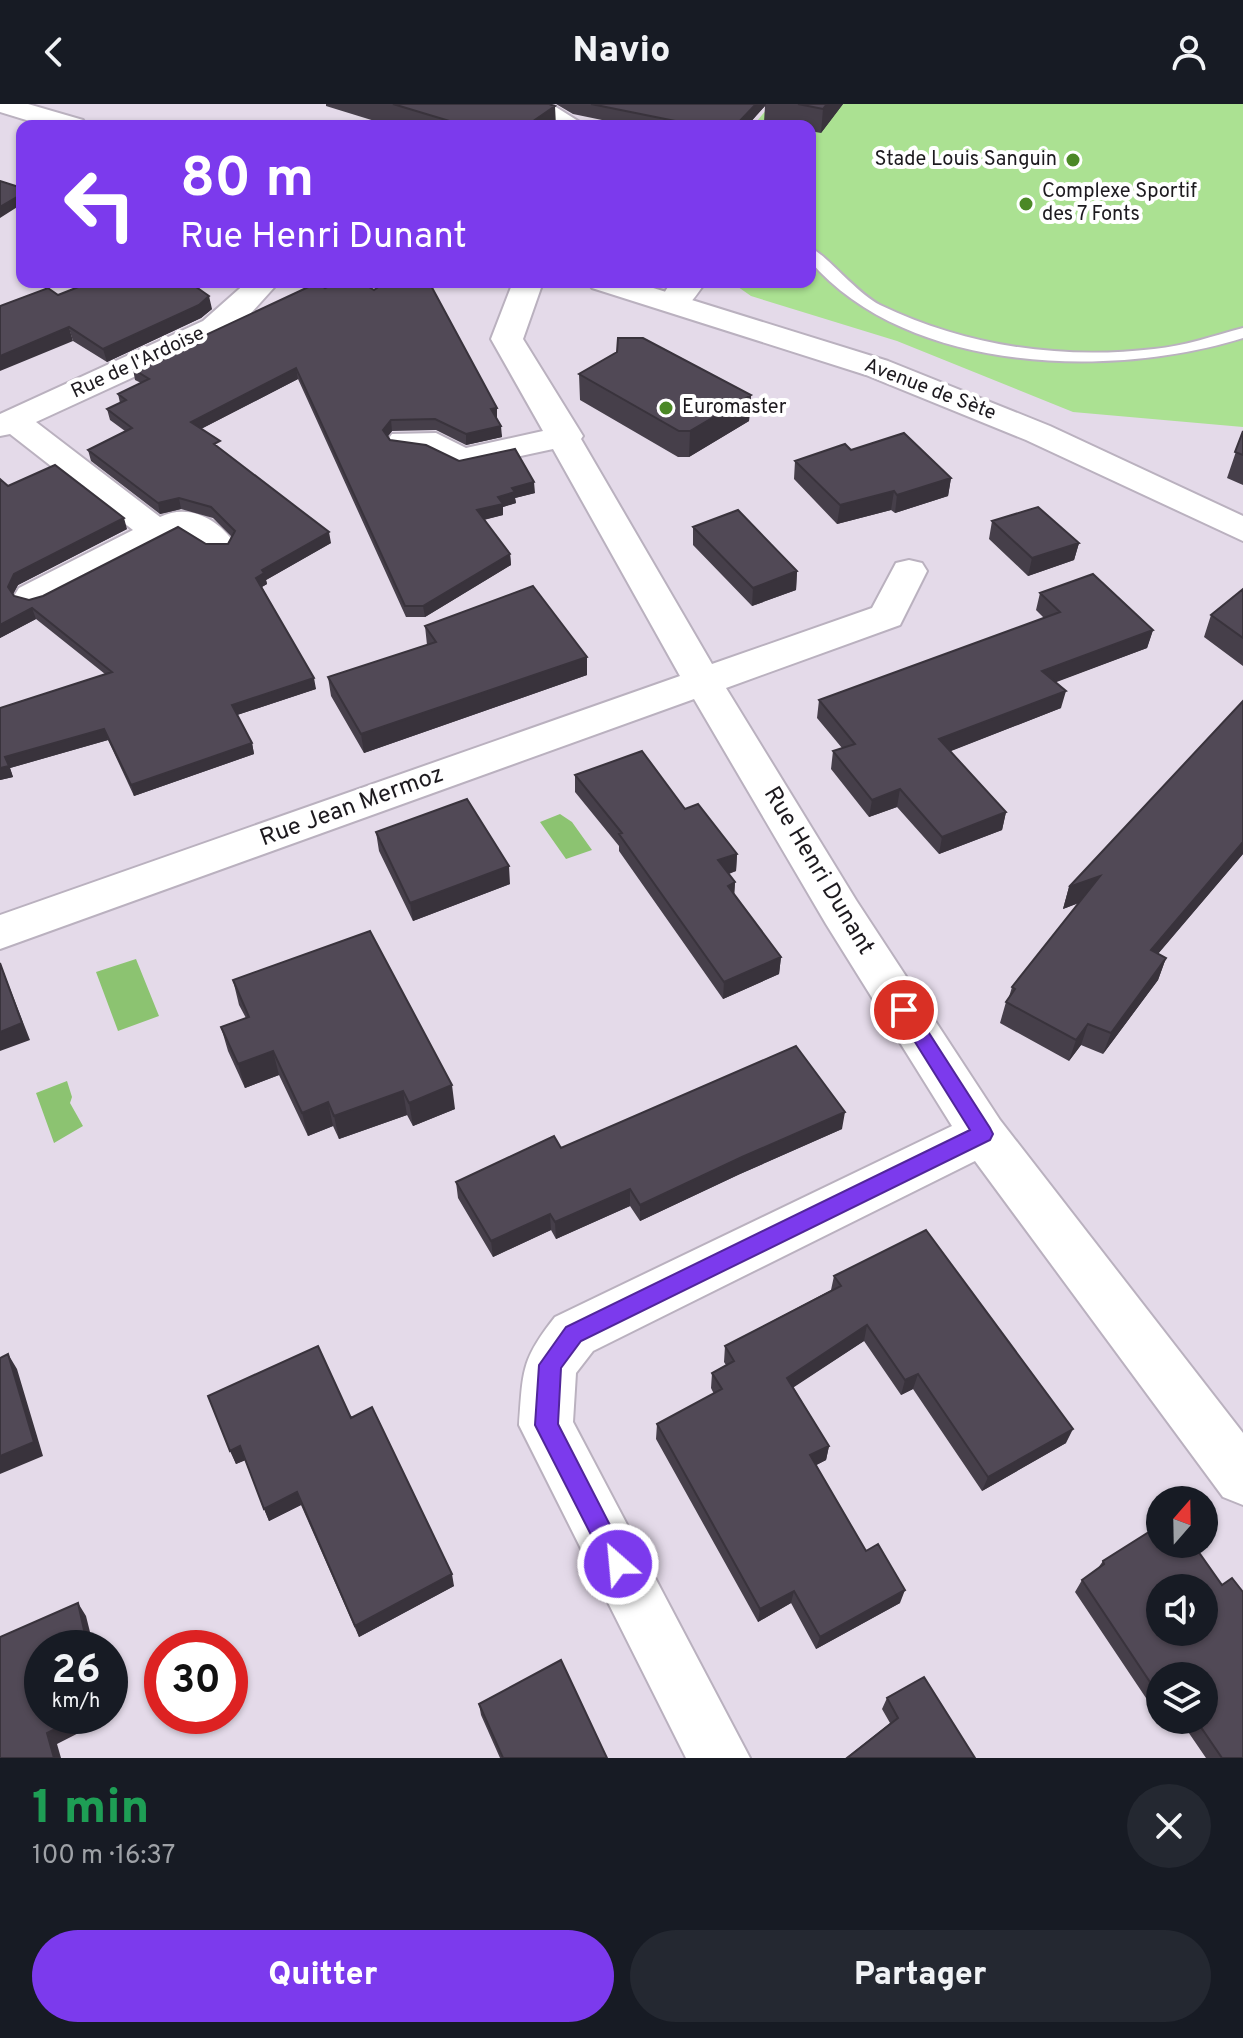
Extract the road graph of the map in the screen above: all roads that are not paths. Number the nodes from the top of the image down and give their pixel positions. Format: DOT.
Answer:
graph roads {
  1 [pos="0,104"];
  2 [pos="531,104"];
  3 [pos="54,120"];
  4 [pos="562,120"];
  5 [pos="816,259"];
  6 [pos="258,288"];
  7 [pos="526,288"];
  8 [pos="649,288"];
  9 [pos="679,292"];
  10 [pos="1243,333"];
  11 [pos="6,423"];
  12 [pos="566,436"];
  13 [pos="404,441"];
  14 [pos="1243,530"];
  15 [pos="157,532"];
  16 [pos="217,544"];
  17 [pos="909,571"];
  18 [pos="32,596"];
  19 [pos="703,682"];
  20 [pos="0,932"];
  21 [pos="983,1134"];
  22 [pos="1243,1478"];
  23 [pos="719,1758"];
  1 -- 3 [label="street"];
  2 -- 4 [label="street"];
  5 -- 10 [label="lane"];
  6 -- 11 [label="street, Rue de l'Ardoise"];
  7 -- 12 [label="street, Rue Henri Dunant"];
  8 -- 9 [label="street, Avenue de Sète"];
  9 -- 14 [label="street, Avenue de Sète"];
  11 -- 15 [label="street"];
  12 -- 13 [label="street"];
  12 -- 19 [label="street, Rue Henri Dunant"];
  15 -- 16 [label="street"];
  15 -- 18 [label="street"];
  17 -- 19 [label="street, Rue Jean Mermoz"];
  19 -- 20 [label="street, Rue Jean Mermoz"];
  19 -- 21 [label="street, Rue Henri Dunant"];
  21 -- 22 [label="street, Rue Henri Dunant"];
  21 -- 23 [label="street"];
}
